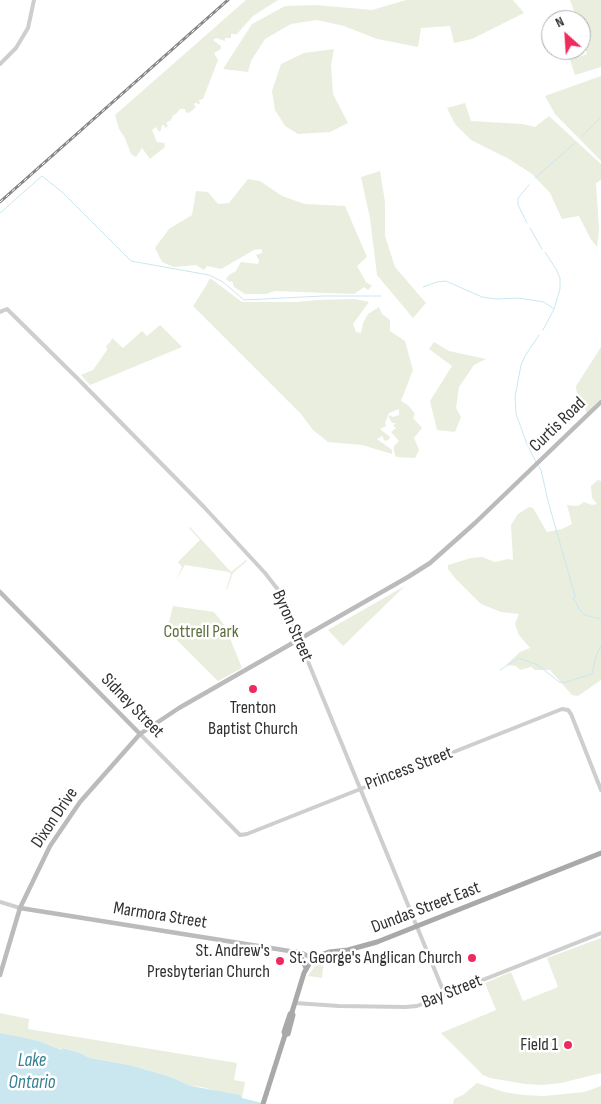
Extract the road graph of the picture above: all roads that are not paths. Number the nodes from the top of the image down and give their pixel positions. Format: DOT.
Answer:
graph roads {
  1 [pos="34,0"];
  2 [pos="0,64"];
  3 [pos="0,312"];
  4 [pos="601,402"];
  5 [pos="0,592"];
  6 [pos="299,640"];
  7 [pos="140,734"];
  8 [pos="360,788"];
  9 [pos="601,790"];
  10 [pos="248,833"];
  11 [pos="601,853"];
  12 [pos="0,902"];
  13 [pos="20,908"];
  14 [pos="417,926"];
  15 [pos="601,933"];
  16 [pos="296,952"];
  17 [pos="314,959"];
  18 [pos="306,968"];
  19 [pos="0,975"];
  20 [pos="445,995"];
  21 [pos="295,1003"];
  22 [pos="264,1104"];
  1 -- 2 [label="street"];
  3 -- 6 [label="street, Byron Street"];
  4 -- 6 [label="main road, Curtis Road"];
  5 -- 7 [label="main road, Sidney Street"];
  6 -- 7 [label="main road, Dixon Drive"];
  6 -- 8 [label="street, Byron Street"];
  7 -- 10 [label="street, Sidney Street"];
  7 -- 13 [label="main road, Dixon Drive"];
  8 -- 9 [label="street, Princess Street"];
  8 -- 10 [label="street, Princess Street"];
  8 -- 14 [label="street, Byron Street"];
  11 -- 14 [label="main road, Dundas Street East"];
  12 -- 13 [label="street, Marmora Street"];
  13 -- 16 [label="main road, Marmora Street"];
  13 -- 19 [label="main road, Dixon Drive"];
  14 -- 17 [label="main road, Dundas Street East"];
  14 -- 20 [label="street, Byron Street"];
  15 -- 20 [label="street, Bay Street"];
  16 -- 17 [label="main road, Marmora Street"];
  16 -- 18 [label="main road"];
  17 -- 18 [label="main road, Dundas Street East"];
  18 -- 21 [label="main road, Dundas Street East"];
  20 -- 21 [label="street, Bay Street"];
  21 -- 22 [label="main road, Dundas Street East"];
}
